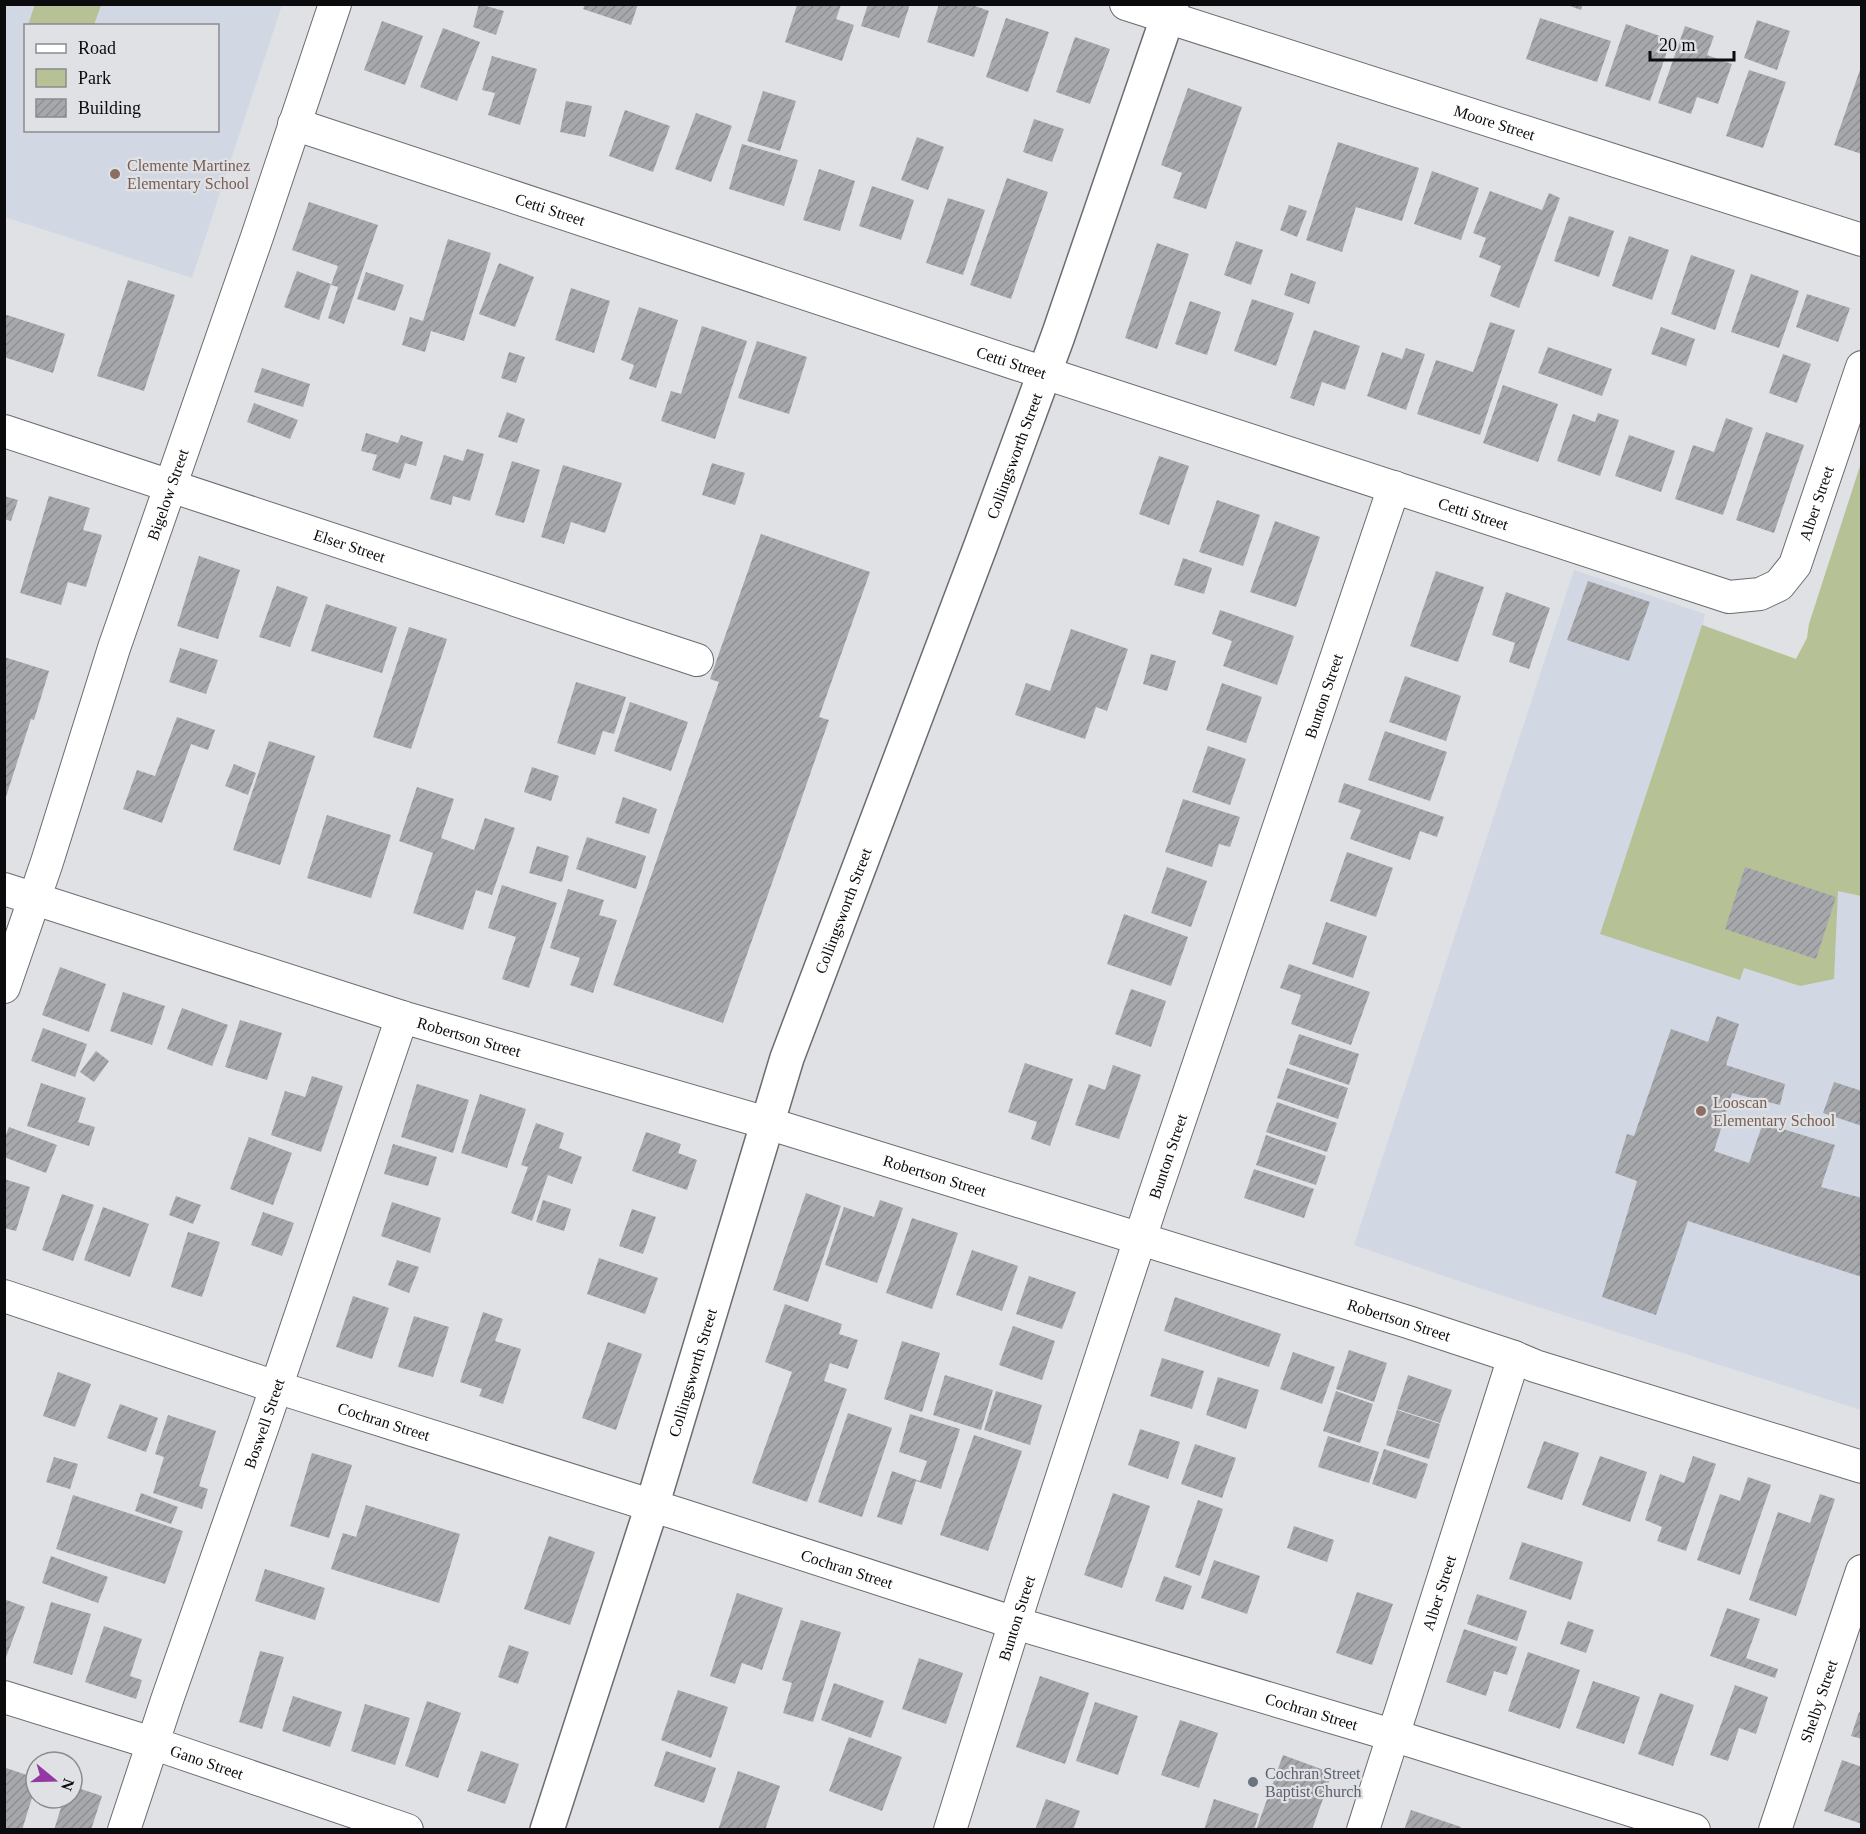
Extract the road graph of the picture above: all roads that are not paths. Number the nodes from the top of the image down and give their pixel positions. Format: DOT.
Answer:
graph roads {
  1 [pos="335,4"];
  2 [pos="1126,4"];
  3 [pos="1170,11"];
  4 [pos="294,124"];
  5 [pos="1862,240"];
  6 [pos="1862,367"];
  7 [pos="1044,372"];
  8 [pos="4,430"];
  9 [pos="170,486"];
  10 [pos="1394,487"];
  11 [pos="1729,597"];
  12 [pos="697,660"];
  13 [pos="4,889"];
  14 [pos="35,898"];
  15 [pos="4,987"];
  16 [pos="402,1017"];
  17 [pos="767,1123"];
  18 [pos="1140,1238"];
  19 [pos="4,1296"];
  20 [pos="1514,1357"];
  21 [pos="276,1387"];
  22 [pos="1862,1467"];
  23 [pos="652,1506"];
  24 [pos="1862,1571"];
  25 [pos="1015,1623"];
  26 [pos="4,1697"];
  27 [pos="1392,1735"];
  28 [pos="152,1743"];
  29 [pos="124,1830"];
  30 [pos="407,1830"];
  31 [pos="547,1830"];
  32 [pos="950,1830"];
  33 [pos="1363,1830"];
  34 [pos="1694,1830"];
  35 [pos="1776,1830"];
  1 -- 4 [label="street, Bigelow Street"];
  2 -- 3 [label="street, Moore Street"];
  3 -- 5 [label="street, Moore Street"];
  3 -- 7 [label="main road, Collingsworth Street"];
  4 -- 7 [label="street, Cetti Street"];
  4 -- 9 [label="street, Bigelow Street"];
  6 -- 11 [label="street, Alber Street"];
  7 -- 10 [label="street, Cetti Street"];
  7 -- 17 [label="main road, Collingsworth Street"];
  8 -- 9 [label="street, Elser Street"];
  9 -- 12 [label="street, Elser Street"];
  9 -- 14 [label="street, Bigelow Street"];
  10 -- 11 [label="street, Cetti Street"];
  10 -- 18 [label="street, Bunton Street"];
  13 -- 14 [label="street, Robertson Street"];
  14 -- 15 [label="street, Bigelow Street"];
  14 -- 16 [label="street, Robertson Street"];
  16 -- 17 [label="street, Robertson Street"];
  16 -- 21 [label="street, Boswell Street"];
  17 -- 18 [label="street, Robertson Street"];
  17 -- 23 [label="main road, Collingsworth Street"];
  18 -- 20 [label="street, Robertson Street"];
  18 -- 25 [label="street, Bunton Street"];
  19 -- 21 [label="street, Cochran Street"];
  20 -- 22 [label="street, Robertson Street"];
  20 -- 27 [label="street, Alber Street"];
  21 -- 23 [label="street, Cochran Street"];
  21 -- 28 [label="street, Boswell Street"];
  23 -- 25 [label="street, Cochran Street"];
  23 -- 31 [label="main road, Collingsworth Street"];
  24 -- 35 [label="street, Shelby Street"];
  25 -- 27 [label="street, Cochran Street"];
  25 -- 32 [label="street, Bunton Street"];
  26 -- 28 [label="street, Gano Street"];
  27 -- 33 [label="street, Alber Street"];
  27 -- 34 [label="street, Cochran Street"];
  28 -- 29 [label="street, Boswell Street"];
  28 -- 30 [label="street, Gano Street"];
}
